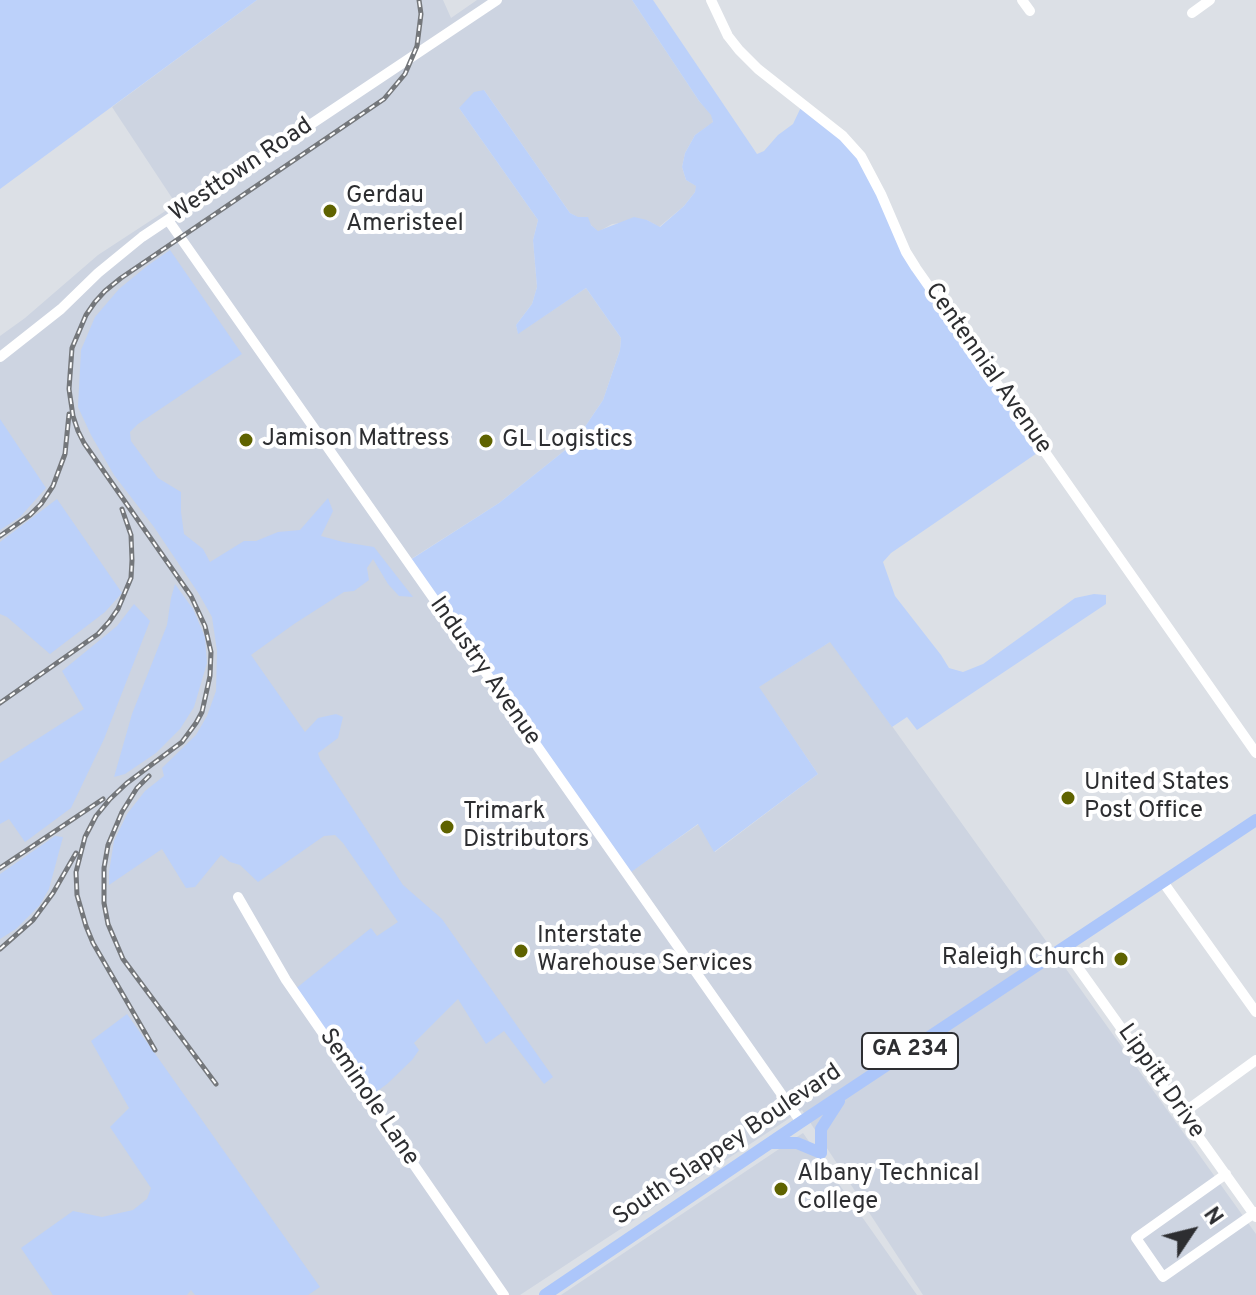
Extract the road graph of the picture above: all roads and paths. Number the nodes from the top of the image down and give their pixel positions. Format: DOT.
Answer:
graph roads {
  1 [pos="497,0"];
  2 [pos="711,0"];
  3 [pos="1022,0"];
  4 [pos="1210,0"];
  5 [pos="1030,11"];
  6 [pos="1192,13"];
  7 [pos="168,220"];
  8 [pos="0,357"];
  9 [pos="1256,753"];
  10 [pos="1256,820"];
  11 [pos="1163,882"];
  12 [pos="238,897"];
  13 [pos="1064,948"];
  14 [pos="1256,1012"];
  15 [pos="1256,1060"];
  16 [pos="843,1095"];
  17 [pos="1183,1113"];
  18 [pos="801,1122"];
  19 [pos="769,1144"];
  20 [pos="1226,1174"];
  21 [pos="1255,1214"];
  22 [pos="504,1295"];
  23 [pos="545,1295"];
  1 -- 7 [label="street, Westtown Road"];
  2 -- 9 [label="street, Centennial Avenue"];
  3 -- 5 [label="street"];
  4 -- 6 [label="street"];
  7 -- 8 [label="street, Westtown Road"];
  7 -- 18 [label="street, Industry Avenue"];
  10 -- 11 [label="main road, South Slappey Boulevard / GA 234"];
  11 -- 13 [label="main road, South Slappey Boulevard / GA 234"];
  11 -- 14 [label="street"];
  12 -- 22 [label="street, Seminole Lane"];
  13 -- 16 [label="main road, South Slappey Boulevard / GA 234"];
  13 -- 17 [label="street, Lippitt Drive"];
  15 -- 17 [label="street"];
  16 -- 18 [label="main road, South Slappey Boulevard / GA 234"];
  16 -- 19 [label="main road"];
  17 -- 20 [label="street, Lippitt Drive"];
  18 -- 19 [label="main road, South Slappey Boulevard / GA 234"];
  19 -- 23 [label="main road, South Slappey Boulevard / GA 234"];
  20 -- 21 [label="street, Lippitt Drive"];
  20 -- 21 [label="street"];
}
